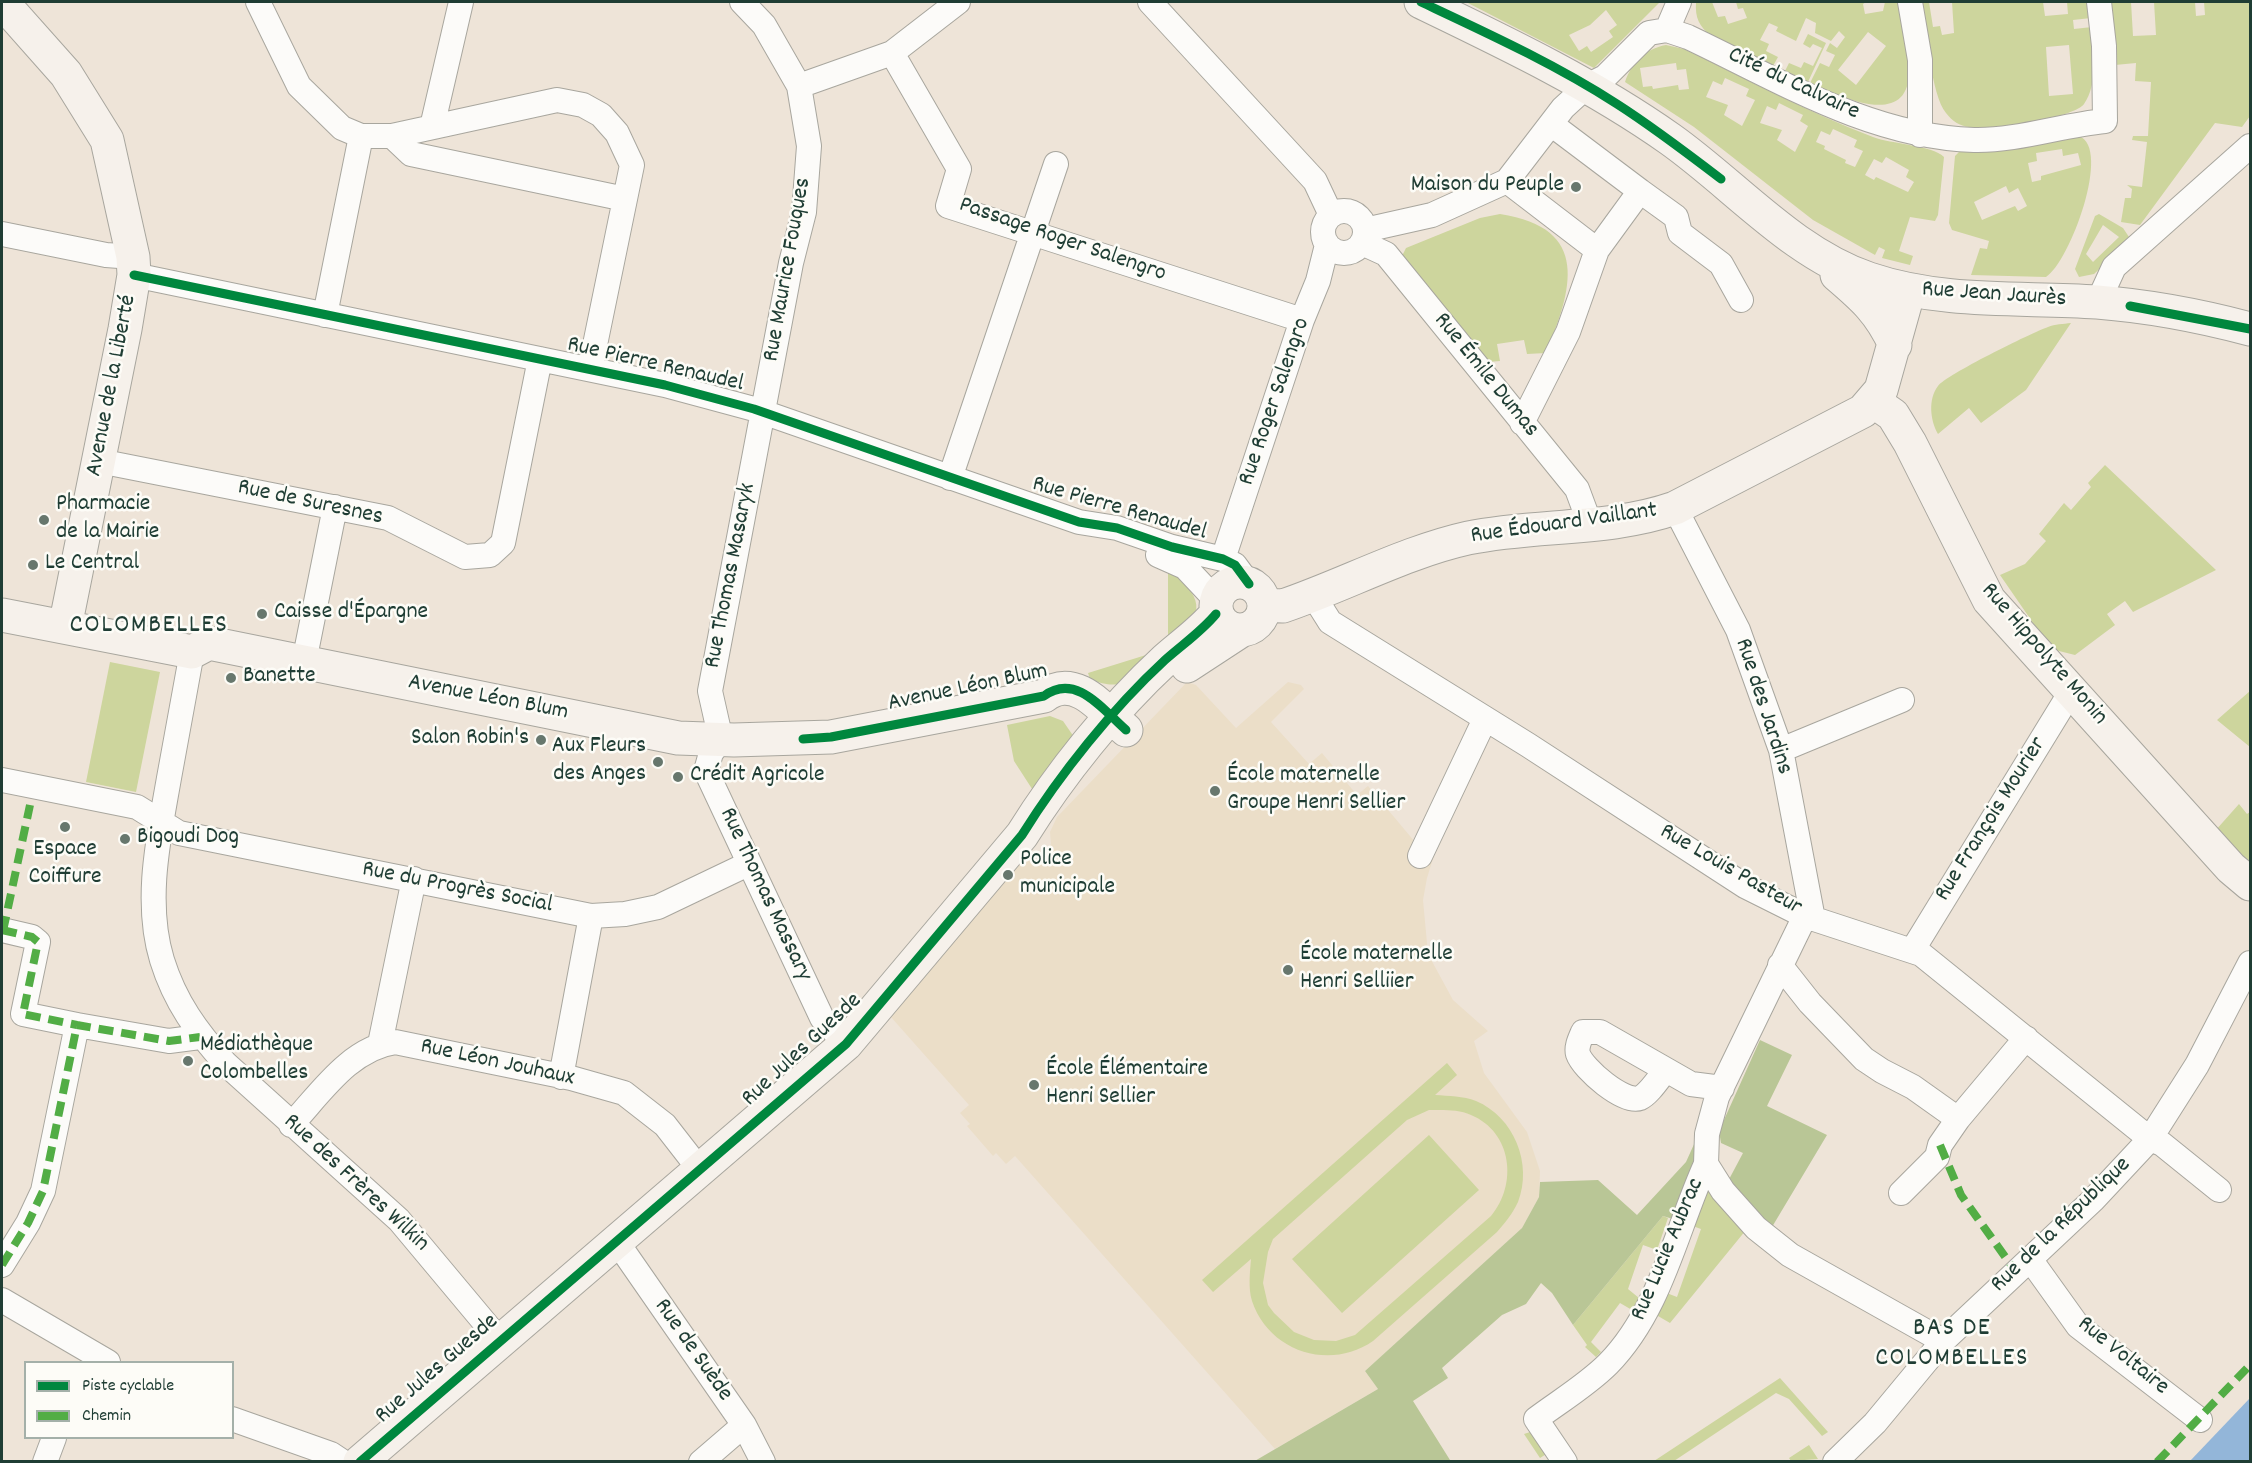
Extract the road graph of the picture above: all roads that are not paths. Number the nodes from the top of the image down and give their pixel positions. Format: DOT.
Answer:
graph roads {
  1 [pos="2,2"];
  2 [pos="258,2"];
  3 [pos="461,2"];
  4 [pos="742,2"];
  5 [pos="958,2"];
  6 [pos="1150,2"];
  7 [pos="1421,2"];
  8 [pos="1679,2"];
  9 [pos="1910,2"];
  10 [pos="2098,2"];
  11 [pos="1667,30"];
  12 [pos="892,52"];
  13 [pos="799,86"];
  14 [pos="1587,86"];
  15 [pos="1551,124"];
  16 [pos="432,127"];
  17 [pos="1920,135"];
  18 [pos="361,136"];
  19 [pos="392,136"];
  20 [pos="2250,146"];
  21 [pos="1056,164"];
  22 [pos="1507,181"];
  23 [pos="1640,191"];
  24 [pos="625,199"];
  25 [pos="1331,215"];
  26 [pos="1032,232"];
  27 [pos="2,234"];
  28 [pos="1364,237"];
  29 [pos="1800,242"];
  30 [pos="1327,245"];
  31 [pos="1597,250"];
  32 [pos="125,262"];
  33 [pos="1909,290"];
  34 [pos="1741,300"];
  35 [pos="2098,303"];
  36 [pos="325,315"];
  37 [pos="1302,320"];
  38 [pos="2250,329"];
  39 [pos="1895,345"];
  40 [pos="540,359"];
  41 [pos="590,369"];
  42 [pos="1873,401"];
  43 [pos="763,412"];
  44 [pos="1522,423"];
  45 [pos="99,461"];
  46 [pos="950,478"];
  47 [pos="335,507"];
  48 [pos="1675,508"];
  49 [pos="1079,522"];
  50 [pos="1590,524"];
  51 [pos="1218,558"];
  52 [pos="1256,595"];
  53 [pos="1313,596"];
  54 [pos="1219,607"];
  55 [pos="2,615"];
  56 [pos="65,627"];
  57 [pos="192,652"];
  58 [pos="304,662"];
  59 [pos="2072,690"];
  60 [pos="1902,700"];
  61 [pos="1485,719"];
  62 [pos="1119,723"];
  63 [pos="721,740"];
  64 [pos="1781,750"];
  65 [pos="2,780"];
  66 [pos="161,823"];
  67 [pos="1420,856"];
  68 [pos="748,864"];
  69 [pos="414,879"];
  70 [pos="2250,884"];
  71 [pos="591,916"];
  72 [pos="1809,918"];
  73 [pos="11,932"];
  74 [pos="1912,951"];
  75 [pos="2250,963"];
  76 [pos="1780,965"];
  77 [pos="77,1025"];
  78 [pos="200,1037"];
  79 [pos="2026,1038"];
  80 [pos="380,1044"];
  81 [pos="846,1044"];
  82 [pos="1665,1071"];
  83 [pos="561,1077"];
  84 [pos="1722,1088"];
  85 [pos="1958,1119"];
  86 [pos="291,1125"];
  87 [pos="2150,1139"];
  88 [pos="1706,1164"];
  89 [pos="700,1170"];
  90 [pos="2219,1190"];
  91 [pos="1901,1193"];
  92 [pos="616,1242"];
  93 [pos="2030,1259"];
  94 [pos="2,1265"];
  95 [pos="2,1300"];
  96 [pos="1943,1341"];
  97 [pos="501,1342"];
  98 [pos="93,1359"];
  99 [pos="234,1420"];
  100 [pos="2200,1420"];
  101 [pos="744,1425"];
  102 [pos="53,1439"];
  103 [pos="372,1458"];
  104 [pos="1837,1460"];
  105 [pos="45,1461"];
  106 [pos="343,1461"];
  107 [pos="701,1461"];
  108 [pos="763,1461"];
  109 [pos="1565,1461"];
  1 -- 32 [label="street, Avenue de la Liberté"];
  2 -- 18 [label="street"];
  3 -- 16 [label="street"];
  4 -- 13 [label="street, Rue Maurice Fouques"];
  5 -- 12 [label="street"];
  6 -- 25 [label="street"];
  7 -- 14 [label="street, Rue Jean Jaurès"];
  8 -- 11 [label="street"];
  9 -- 17 [label="street"];
  10 -- 17 [label="street, Cité du Calvaire"];
  11 -- 14 [label="street"];
  11 -- 17 [label="street, Cité du Calvaire"];
  12 -- 13 [label="street"];
  12 -- 26 [label="street, Passage Roger Salengro"];
  13 -- 43 [label="street, Rue Maurice Fouques"];
  14 -- 15 [label="street"];
  14 -- 29 [label="street, Rue Jean Jaurès"];
  15 -- 22 [label="street"];
  15 -- 23 [label="street"];
  16 -- 19 [label="street"];
  16 -- 24 [label="street"];
  18 -- 19 [label="street"];
  18 -- 36 [label="street"];
  19 -- 24 [label="street"];
  20 -- 35 [label="street"];
  21 -- 26 [label="street"];
  22 -- 28 [label="street"];
  22 -- 31 [label="street"];
  23 -- 31 [label="street"];
  23 -- 34 [label="street"];
  24 -- 41 [label="street"];
  25 -- 28 [label="street"];
  25 -- 30 [label="street"];
  26 -- 37 [label="street, Passage Roger Salengro"];
  26 -- 46 [label="street"];
  27 -- 32 [label="street, Rue Pierre Renaudel"];
  28 -- 30 [label="street"];
  28 -- 44 [label="street, Rue Émile Dumas"];
  29 -- 33 [label="street, Rue Jean Jaurès"];
  29 -- 39 [label="street"];
  30 -- 37 [label="street, Rue Roger Salengro"];
  31 -- 44 [label="street"];
  32 -- 36 [label="street, Rue Pierre Renaudel"];
  32 -- 45 [label="street, Avenue de la Liberté"];
  33 -- 35 [label="street, Rue Jean Jaurès"];
  33 -- 39 [label="street, Rue Édouard Vaillant"];
  35 -- 38 [label="street, Rue Jean Jaurès"];
  36 -- 40 [label="street, Rue Pierre Renaudel"];
  37 -- 51 [label="street, Rue Roger Salengro"];
  39 -- 42 [label="street, Rue Édouard Vaillant"];
  40 -- 41 [label="street, Rue Pierre Renaudel"];
  40 -- 47 [label="street, Rue de Suresnes"];
  41 -- 43 [label="street, Rue Pierre Renaudel"];
  42 -- 48 [label="street, Rue Édouard Vaillant"];
  42 -- 59 [label="street, Rue Hippolyte Monin"];
  43 -- 46 [label="street, Rue Pierre Renaudel"];
  43 -- 63 [label="street, Rue Thomas Masaryk"];
  44 -- 50 [label="street, Rue Émile Dumas"];
  45 -- 47 [label="street, Rue de Suresnes"];
  45 -- 56 [label="street, Avenue de la Liberté"];
  46 -- 49 [label="street, Rue Pierre Renaudel"];
  47 -- 58 [label="street"];
  48 -- 50 [label="street, Rue Édouard Vaillant"];
  48 -- 64 [label="street, Rue des Jardins"];
  49 -- 51 [label="street, Rue Pierre Renaudel"];
  49 -- 54 [label="street, Rue Pierre Renaudel"];
  50 -- 53 [label="street, Rue Édouard Vaillant"];
  51 -- 52 [label="street, Rue Pierre Renaudel"];
  51 -- 54 [label="street, Rue Pierre Renaudel"];
  52 -- 53 [label="street, Rue Édouard Vaillant"];
  52 -- 54 [label="street, Rue Édouard Vaillant"];
  52 -- 54 [label="street"];
  53 -- 61 [label="street, Rue Louis Pasteur"];
  54 -- 62 [label="street, Rue Jules Guesde"];
  55 -- 56 [label="street"];
  56 -- 57 [label="street"];
  57 -- 58 [label="street, Avenue Léon Blum"];
  57 -- 66 [label="street, Rue des Frères Wilkin"];
  58 -- 63 [label="street, Avenue Léon Blum"];
  59 -- 70 [label="street, Rue Hippolyte Monin"];
  59 -- 74 [label="street, Rue François Mourier"];
  60 -- 64 [label="street"];
  61 -- 67 [label="street"];
  61 -- 72 [label="street, Rue Louis Pasteur"];
  62 -- 63 [label="street, Avenue Léon Blum"];
  62 -- 81 [label="street, Rue Jules Guesde"];
  63 -- 68 [label="street, Rue Thomas Massary"];
  64 -- 72 [label="street, Rue des Jardins"];
  65 -- 66 [label="street, Rue du Progrès Social"];
  66 -- 69 [label="street, Rue du Progrès Social"];
  66 -- 78 [label="street, Rue des Frères Wilkin"];
  68 -- 71 [label="street, Rue du Progrès Social"];
  68 -- 81 [label="street, Rue Thomas Massary"];
  69 -- 71 [label="street, Rue du Progrès Social"];
  69 -- 80 [label="street"];
  71 -- 83 [label="street"];
  72 -- 74 [label="street, Rue Louis Pasteur"];
  72 -- 76 [label="street"];
  73 -- 77 [label="street"];
  74 -- 79 [label="street, Rue Louis Pasteur"];
  75 -- 87 [label="street, Rue de la République"];
  76 -- 84 [label="street"];
  76 -- 85 [label="street"];
  77 -- 78 [label="street"];
  77 -- 94 [label="street"];
  78 -- 86 [label="street, Rue des Frères Wilkin"];
  79 -- 85 [label="street"];
  79 -- 87 [label="street, Rue Louis Pasteur"];
  80 -- 83 [label="street, Rue Léon Jouhaux"];
  80 -- 86 [label="street"];
  81 -- 89 [label="street, Rue Jules Guesde"];
  82 -- 84 [label="street"];
  83 -- 89 [label="street, Rue Léon Jouhaux"];
  84 -- 88 [label="street"];
  85 -- 91 [label="street"];
  86 -- 97 [label="street, Rue des Frères Wilkin"];
  87 -- 90 [label="street, Rue Louis Pasteur"];
  87 -- 93 [label="street, Rue de la République"];
  88 -- 96 [label="street"];
  88 -- 109 [label="street, Rue Lucie Aubrac"];
  89 -- 92 [label="street, Rue Jules Guesde"];
  92 -- 97 [label="street, Rue Jules Guesde"];
  92 -- 101 [label="street, Rue de Suède"];
  93 -- 96 [label="street, Rue de la République"];
  93 -- 100 [label="street, Rue Voltaire"];
  95 -- 98 [label="street"];
  96 -- 104 [label="street, Rue de la République"];
  97 -- 103 [label="street, Rue Jules Guesde"];
  99 -- 106 [label="street"];
  101 -- 107 [label="street"];
  101 -- 108 [label="street, Rue de Suède"];
  102 -- 105 [label="street"];
}
